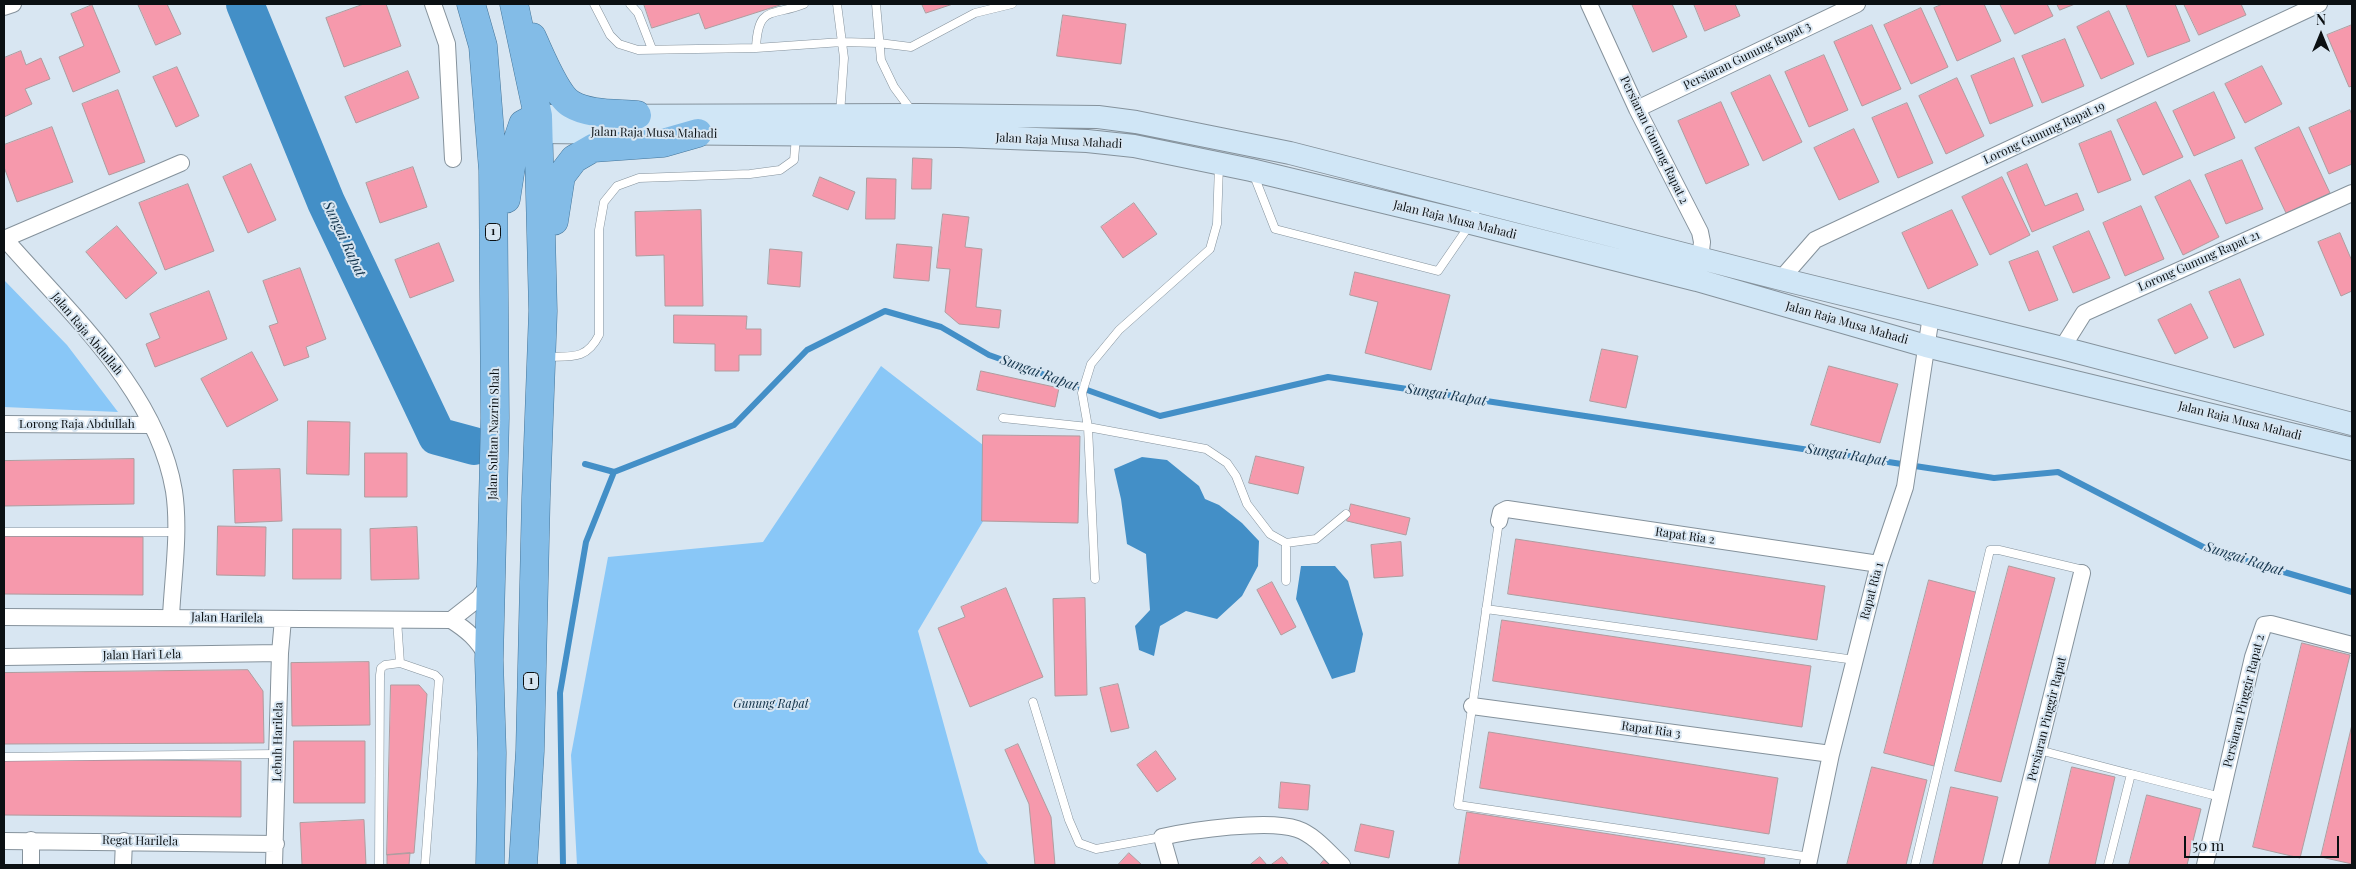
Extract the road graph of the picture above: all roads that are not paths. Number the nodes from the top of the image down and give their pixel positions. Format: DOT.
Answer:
graph roads {
  1 [pos="13,4"];
  2 [pos="433,4"];
  3 [pos="471,4"];
  4 [pos="515,4"];
  5 [pos="594,4"];
  6 [pos="630,4"];
  7 [pos="804,4"];
  8 [pos="837,4"];
  9 [pos="876,4"];
  10 [pos="1012,4"];
  11 [pos="1589,4"];
  12 [pos="1857,4"];
  13 [pos="2319,4"];
  14 [pos="4,8"];
  15 [pos="842,42"];
  16 [pos="879,43"];
  17 [pos="482,46"];
  18 [pos="756,48"];
  19 [pos="652,49"];
  20 [pos="1637,109"];
  21 [pos="637,115"];
  22 [pos="915,115"];
  23 [pos="840,116"];
  24 [pos="533,124"];
  25 [pos="796,125"];
  26 [pos="698,133"];
  27 [pos="1252,157"];
  28 [pos="453,159"];
  29 [pos="181,163"];
  30 [pos="1219,163"];
  31 [pos="2352,193"];
  32 [pos="1480,201"];
  33 [pos="1471,223"];
  34 [pos="4,239"];
  35 [pos="1701,257"];
  36 [pos="1781,279"];
  37 [pos="1696,280"];
  38 [pos="544,311"];
  39 [pos="1931,316"];
  40 [pos="1926,346"];
  41 [pos="2062,348"];
  42 [pos="495,351"];
  43 [pos="542,357"];
  44 [pos="1003,418"];
  45 [pos="4,424"];
  46 [pos="2352,424"];
  47 [pos="150,425"];
  48 [pos="1088,428"];
  49 [pos="2352,449"];
  50 [pos="1346,514"];
  51 [pos="1499,521"];
  52 [pos="4,532"];
  53 [pos="175,532"];
  54 [pos="1286,543"];
  55 [pos="1879,564"];
  56 [pos="2082,573"];
  57 [pos="1094,579"];
  58 [pos="491,580"];
  59 [pos="1286,581"];
  60 [pos="1486,609"];
  61 [pos="171,616"];
  62 [pos="4,617"];
  63 [pos="283,619"];
  64 [pos="397,620"];
  65 [pos="450,620"];
  66 [pos="2352,644"];
  67 [pos="280,653"];
  68 [pos="4,657"];
  69 [pos="489,660"];
  70 [pos="1854,660"];
  71 [pos="400,663"];
  72 [pos="1033,702"];
  73 [pos="1472,706"];
  74 [pos="2039,750"];
  75 [pos="277,754"];
  76 [pos="1831,754"];
  77 [pos="4,757"];
  78 [pos="2131,774"];
  79 [pos="2221,796"];
  80 [pos="1162,837"];
  81 [pos="31,840"];
  82 [pos="4,841"];
  83 [pos="124,841"];
  84 [pos="276,844"];
  85 [pos="1809,861"];
  86 [pos="31,865"];
  87 [pos="123,865"];
  88 [pos="274,865"];
  89 [pos="379,865"];
  90 [pos="424,865"];
  91 [pos="490,865"];
  92 [pos="523,865"];
  93 [pos="1170,865"];
  94 [pos="1342,865"];
  95 [pos="1915,865"];
  96 [pos="2010,865"];
  97 [pos="2108,865"];
  98 [pos="2205,865"];
  1 -- 14 [label="street"];
  2 -- 28 [label="street"];
  3 -- 17 [label="highway, Jalan Sultan Nazrin Shah / 1"];
  4 -- 21 [label="highway"];
  4 -- 24 [label="highway, 1"];
  5 -- 19 [label="lane"];
  6 -- 19 [label="lane"];
  7 -- 18 [label="lane"];
  8 -- 15 [label="lane"];
  9 -- 16 [label="lane"];
  10 -- 16 [label="lane"];
  11 -- 20 [label="street, Persiaran Gunung Rapat 2"];
  12 -- 20 [label="street, Persiaran Gunung Rapat 3"];
  13 -- 36 [label="street, Lorong Gunung Rapat 19"];
  15 -- 16 [label="lane"];
  15 -- 18 [label="lane"];
  15 -- 23 [label="lane"];
  16 -- 22 [label="lane"];
  17 -- 24 [label="highway"];
  17 -- 42 [label="highway, Jalan Sultan Nazrin Shah / 1"];
  18 -- 19 [label="lane"];
  20 -- 35 [label="street, Persiaran Gunung Rapat 2"];
  21 -- 24 [label="main road, Jalan Raja Musa Mahadi"];
  21 -- 25 [label="main road, Jalan Raja Musa Mahadi"];
  22 -- 23 [label="main road, Jalan Raja Musa Mahadi"];
  22 -- 27 [label="main road, Jalan Raja Musa Mahadi"];
  23 -- 25 [label="main road, Jalan Raja Musa Mahadi"];
  24 -- 26 [label="main road, Jalan Raja Musa Mahadi"];
  24 -- 38 [label="highway, 1"];
  24 -- 42 [label="highway"];
  25 -- 26 [label="main road, Jalan Raja Musa Mahadi"];
  25 -- 30 [label="main road, Jalan Raja Musa Mahadi"];
  25 -- 43 [label="lane"];
  26 -- 38 [label="highway"];
  27 -- 30 [label="main road, Jalan Raja Musa Mahadi"];
  27 -- 32 [label="main road, Jalan Raja Musa Mahadi"];
  27 -- 33 [label="main road, Jalan Raja Musa Mahadi"];
  27 -- 33 [label="lane"];
  29 -- 34 [label="street"];
  30 -- 48 [label="lane"];
  31 -- 41 [label="street, Lorong Gunung Rapat 21"];
  32 -- 33 [label="lane"];
  32 -- 35 [label="main road, Jalan Raja Musa Mahadi"];
  33 -- 37 [label="main road, Jalan Raja Musa Mahadi"];
  34 -- 47 [label="street, Jalan Raja Abdullah"];
  35 -- 36 [label="main road, Jalan Raja Musa Mahadi"];
  35 -- 37 [label="street, Persiaran Gunung Rapat 2"];
  36 -- 39 [label="main road, Jalan Raja Musa Mahadi"];
  37 -- 40 [label="main road, Jalan Raja Musa Mahadi"];
  38 -- 43 [label="highway, 1"];
  39 -- 40 [label="street, Rapat Ria 1"];
  39 -- 41 [label="main road, Jalan Raja Musa Mahadi"];
  40 -- 49 [label="main road, Jalan Raja Musa Mahadi"];
  40 -- 55 [label="street, Rapat Ria 1"];
  41 -- 46 [label="main road, Jalan Raja Musa Mahadi"];
  42 -- 58 [label="highway, Jalan Sultan Nazrin Shah / 1"];
  43 -- 92 [label="highway, 1"];
  44 -- 48 [label="lane"];
  45 -- 47 [label="street, Lorong Raja Abdullah"];
  47 -- 53 [label="street, Jalan Raja Abdullah"];
  48 -- 54 [label="lane"];
  48 -- 57 [label="lane"];
  50 -- 54 [label="lane"];
  51 -- 55 [label="street, Rapat Ria 2"];
  51 -- 60 [label="lane"];
  52 -- 53 [label="lane"];
  53 -- 61 [label="street, Jalan Raja Abdullah"];
  54 -- 59 [label="lane"];
  55 -- 70 [label="street, Rapat Ria 1"];
  56 -- 74 [label="street, Persiaran Pinggir Rapat"];
  56 -- 95 [label="lane"];
  58 -- 65 [label="street"];
  58 -- 69 [label="highway, Jalan Sultan Nazrin Shah / 1"];
  60 -- 70 [label="lane"];
  60 -- 73 [label="lane"];
  61 -- 62 [label="street, Jalan Harilela"];
  61 -- 63 [label="street, Jalan Harilela"];
  63 -- 64 [label="street, Jalan Harilela"];
  63 -- 67 [label="street, Lebuh Harilela"];
  64 -- 65 [label="street, Jalan Harilela"];
  64 -- 71 [label="lane"];
  65 -- 69 [label="street"];
  66 -- 79 [label="street, Persiaran Pinggir Rapat 2"];
  67 -- 68 [label="street, Jalan Hari Lela"];
  67 -- 75 [label="street, Lebuh Harilela"];
  69 -- 91 [label="highway, Jalan Sultan Nazrin Shah / 1"];
  70 -- 76 [label="street, Rapat Ria 1"];
  71 -- 89 [label="lane"];
  71 -- 90 [label="lane"];
  72 -- 80 [label="lane"];
  73 -- 76 [label="street, Rapat Ria 3"];
  73 -- 85 [label="lane"];
  74 -- 78 [label="lane"];
  74 -- 96 [label="street, Persiaran Pinggir Rapat"];
  75 -- 77 [label="lane"];
  75 -- 84 [label="street, Lebuh Harilela"];
  76 -- 85 [label="street, Rapat Ria 1"];
  78 -- 79 [label="lane"];
  78 -- 97 [label="lane"];
  79 -- 98 [label="street, Persiaran Pinggir Rapat 2"];
  80 -- 93 [label="street"];
  80 -- 94 [label="street"];
  81 -- 82 [label="street, Regat Harilela"];
  81 -- 83 [label="street, Regat Harilela"];
  81 -- 86 [label="street"];
  83 -- 84 [label="street, Regat Harilela"];
  83 -- 87 [label="street"];
  84 -- 88 [label="street, Lebuh Harilela"];
}
